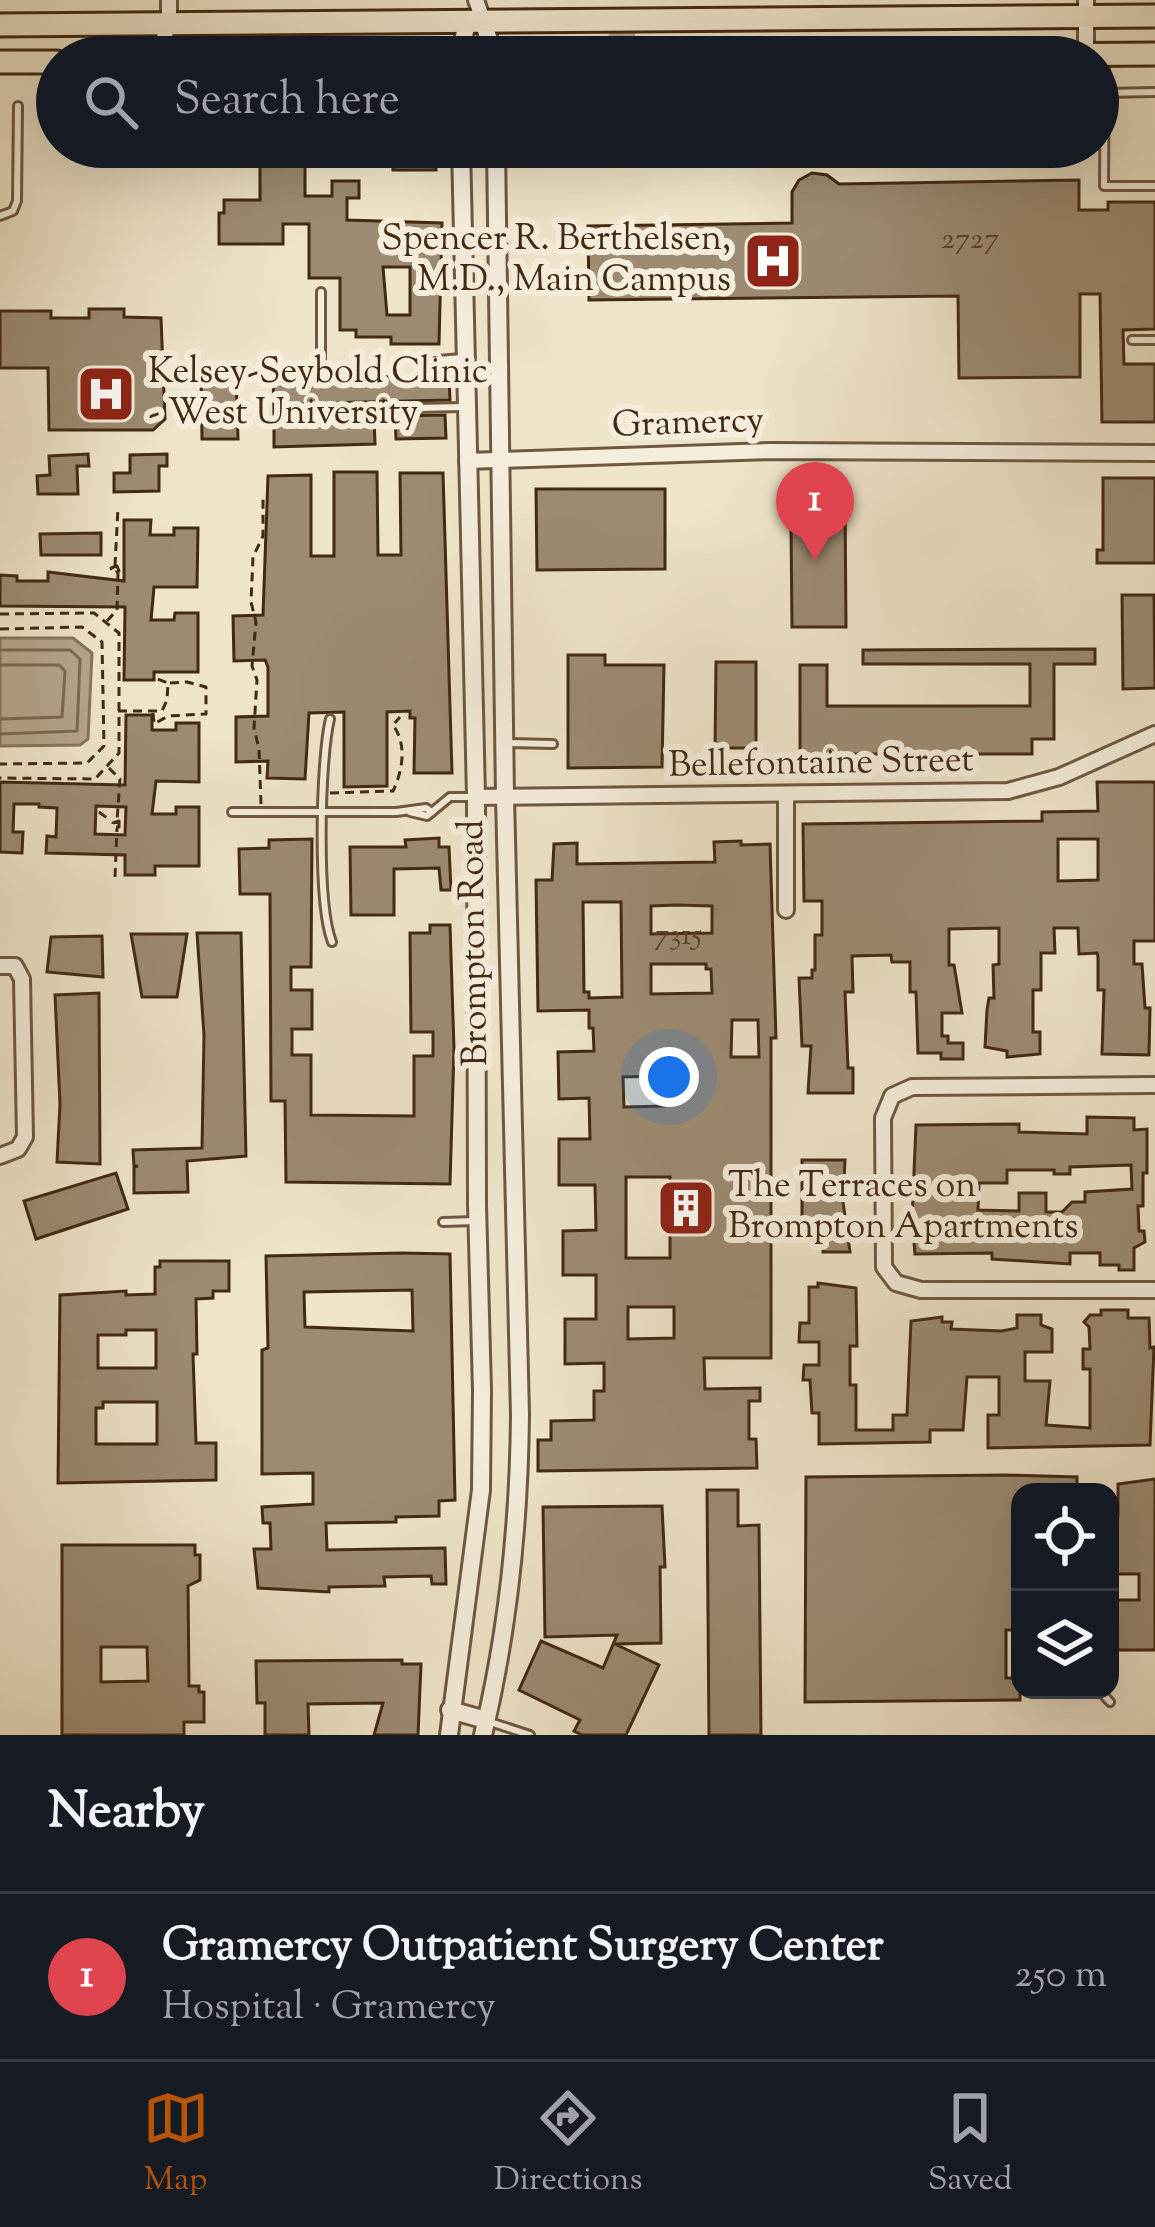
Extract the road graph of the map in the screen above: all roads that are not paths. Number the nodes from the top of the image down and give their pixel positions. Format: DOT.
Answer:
graph roads {
  1 [pos="169,0"];
  2 [pos="1086,8"];
  3 [pos="476,12"];
  4 [pos="1155,16"];
  5 [pos="170,24"];
  6 [pos="0,25"];
  7 [pos="165,36"];
  8 [pos="1155,53"];
  9 [pos="1119,54"];
  10 [pos="0,62"];
  11 [pos="36,62"];
  12 [pos="1155,92"];
  13 [pos="1119,93"];
  14 [pos="17,106"];
  15 [pos="461,168"];
  16 [pos="496,168"];
  17 [pos="1104,168"];
  18 [pos="1155,186"];
  19 [pos="0,216"];
  20 [pos="321,292"];
  21 [pos="463,293"];
  22 [pos="498,294"];
  23 [pos="1132,340"];
  24 [pos="1155,340"];
  25 [pos="465,358"];
  26 [pos="428,361"];
  27 [pos="322,365"];
  28 [pos="466,407"];
  29 [pos="281,411"];
  30 [pos="1155,453"];
  31 [pos="500,458"];
  32 [pos="467,461"];
  33 [pos="330,718"];
  34 [pos="1155,734"];
  35 [pos="504,743"];
  36 [pos="553,744"];
  37 [pos="786,794"];
  38 [pos="476,797"];
  39 [pos="505,797"];
  40 [pos="322,811"];
  41 [pos="232,812"];
  42 [pos="786,910"];
  43 [pos="332,942"];
  44 [pos="0,967"];
  45 [pos="1155,1085"];
  46 [pos="512,1130"];
  47 [pos="477,1131"];
  48 [pos="0,1156"];
  49 [pos="478,1221"];
  50 [pos="443,1222"];
  51 [pos="1155,1290"];
  52 [pos="1107,1699"];
  53 [pos="1110,1702"];
  54 [pos="450,1710"];
  55 [pos="484,1728"];
  56 [pos="449,1735"];
  57 [pos="530,1735"];
  1 -- 5 [label="street"];
  2 -- 3 [label="main road"];
  2 -- 4 [label="main road"];
  3 -- 5 [label="main road"];
  5 -- 6 [label="main road"];
  5 -- 7 [label="street"];
  8 -- 9 [label="main road"];
  10 -- 11 [label="main road"];
  12 -- 13 [label="lane"];
  14 -- 19 [label="lane"];
  15 -- 21 [label="street, Brompton Road"];
  16 -- 22 [label="street, Brompton Road"];
  17 -- 18 [label="lane"];
  20 -- 27 [label="lane"];
  21 -- 22 [label="street"];
  21 -- 25 [label="street, Brompton Road"];
  22 -- 31 [label="street, Brompton Road"];
  23 -- 24 [label="lane"];
  25 -- 26 [label="lane"];
  25 -- 28 [label="street, Brompton Road"];
  28 -- 29 [label="lane"];
  28 -- 32 [label="street, Brompton Road"];
  30 -- 31 [label="street, Gramercy"];
  31 -- 32 [label="street, Gramercy"];
  31 -- 35 [label="street, Brompton Road"];
  32 -- 38 [label="street, Brompton Road"];
  33 -- 40 [label="lane"];
  34 -- 37 [label="street, Bellefontaine Street"];
  35 -- 36 [label="lane"];
  35 -- 39 [label="street, Brompton Road"];
  37 -- 39 [label="street, Bellefontaine Street"];
  37 -- 42 [label="street"];
  38 -- 39 [label="street, Bellefontaine Street"];
  38 -- 40 [label="lane"];
  38 -- 47 [label="street, Brompton Road"];
  39 -- 46 [label="street, Brompton Road"];
  40 -- 41 [label="lane"];
  40 -- 43 [label="lane"];
  44 -- 48 [label="street"];
  45 -- 51 [label="street"];
  46 -- 47 [label="street"];
  46 -- 55 [label="street, Brompton Road"];
  47 -- 49 [label="street, Brompton Road"];
  49 -- 50 [label="lane"];
  49 -- 54 [label="street, Brompton Road"];
  52 -- 53 [label="lane"];
  54 -- 55 [label="street"];
  54 -- 56 [label="street, Brompton Road"];
  55 -- 57 [label="lane"];
}
